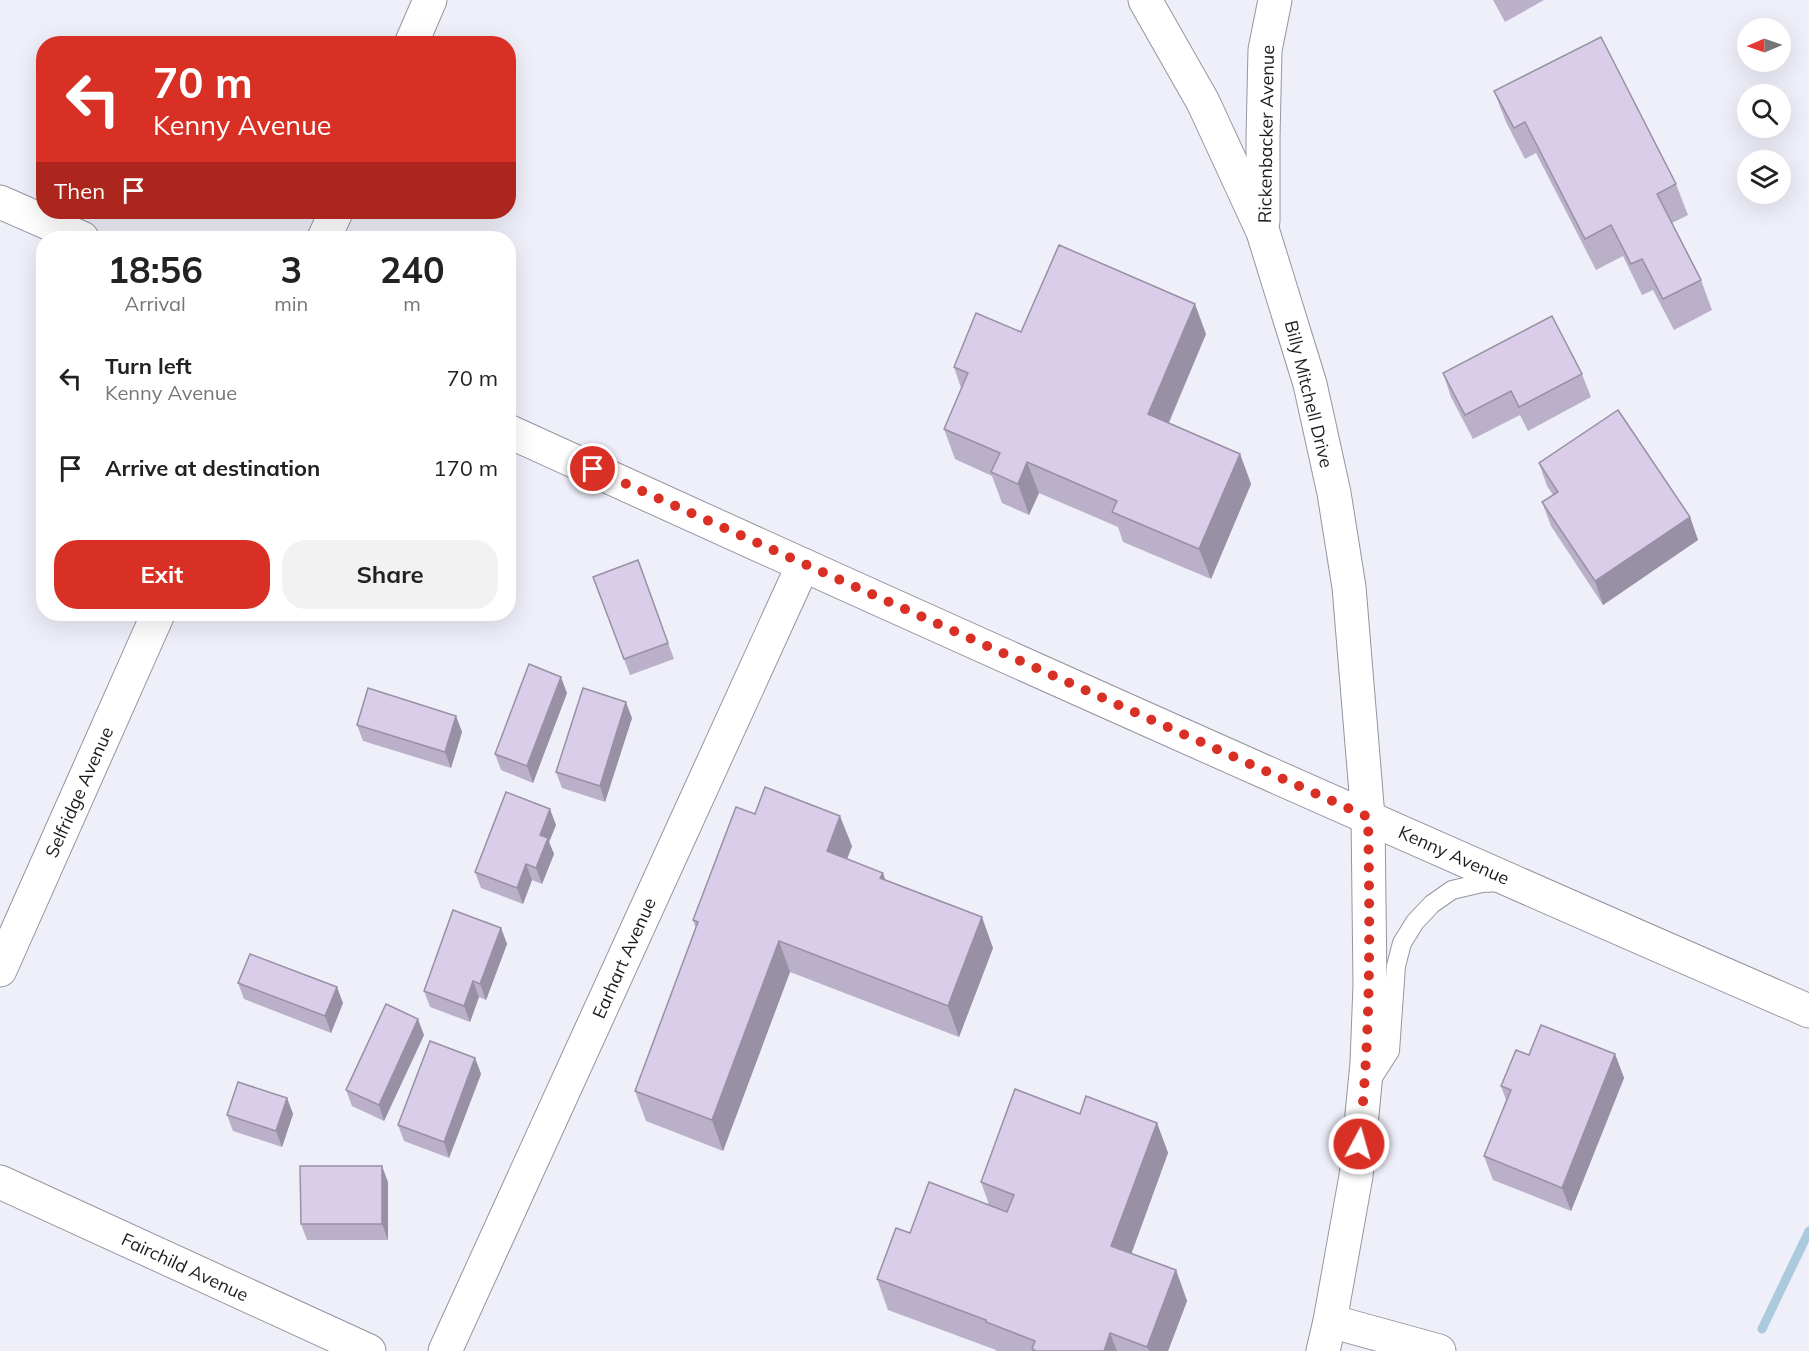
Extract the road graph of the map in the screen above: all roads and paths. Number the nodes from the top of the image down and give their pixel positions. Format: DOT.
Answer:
graph roads {
  1 [pos="430,0"];
  2 [pos="1145,0"];
  3 [pos="1275,0"];
  4 [pos="414,36"];
  5 [pos="0,202"];
  6 [pos="36,218"];
  7 [pos="39,219"];
  8 [pos="66,231"];
  9 [pos="1263,232"];
  10 [pos="516,435"];
  11 [pos="803,565"];
  12 [pos="155,621"];
  13 [pos="1368,817"];
  14 [pos="1512,882"];
  15 [pos="0,970"];
  16 [pos="1809,1011"];
  17 [pos="1364,1091"];
  18 [pos="0,1182"];
  19 [pos="1326,1336"];
  20 [pos="369,1351"];
  21 [pos="445,1351"];
  22 [pos="1439,1351"];
  1 -- 4 [label="street"];
  2 -- 9 [label="street, Billy Mitchell Drive"];
  3 -- 9 [label="street, Rickenbacker Avenue"];
  5 -- 6 [label="street"];
  7 -- 8 [label="street"];
  9 -- 13 [label="street, Billy Mitchell Drive"];
  10 -- 11 [label="street, Kenny Avenue"];
  11 -- 13 [label="street, Kenny Avenue"];
  11 -- 21 [label="street, Earhart Avenue"];
  12 -- 15 [label="street, Selfridge Avenue"];
  13 -- 14 [label="street, Kenny Avenue"];
  13 -- 17 [label="street"];
  14 -- 16 [label="street, Kenny Avenue"];
  14 -- 17 [label="lane"];
  17 -- 19 [label="street"];
  18 -- 20 [label="street, Fairchild Avenue"];
  19 -- 22 [label="street"];
}
